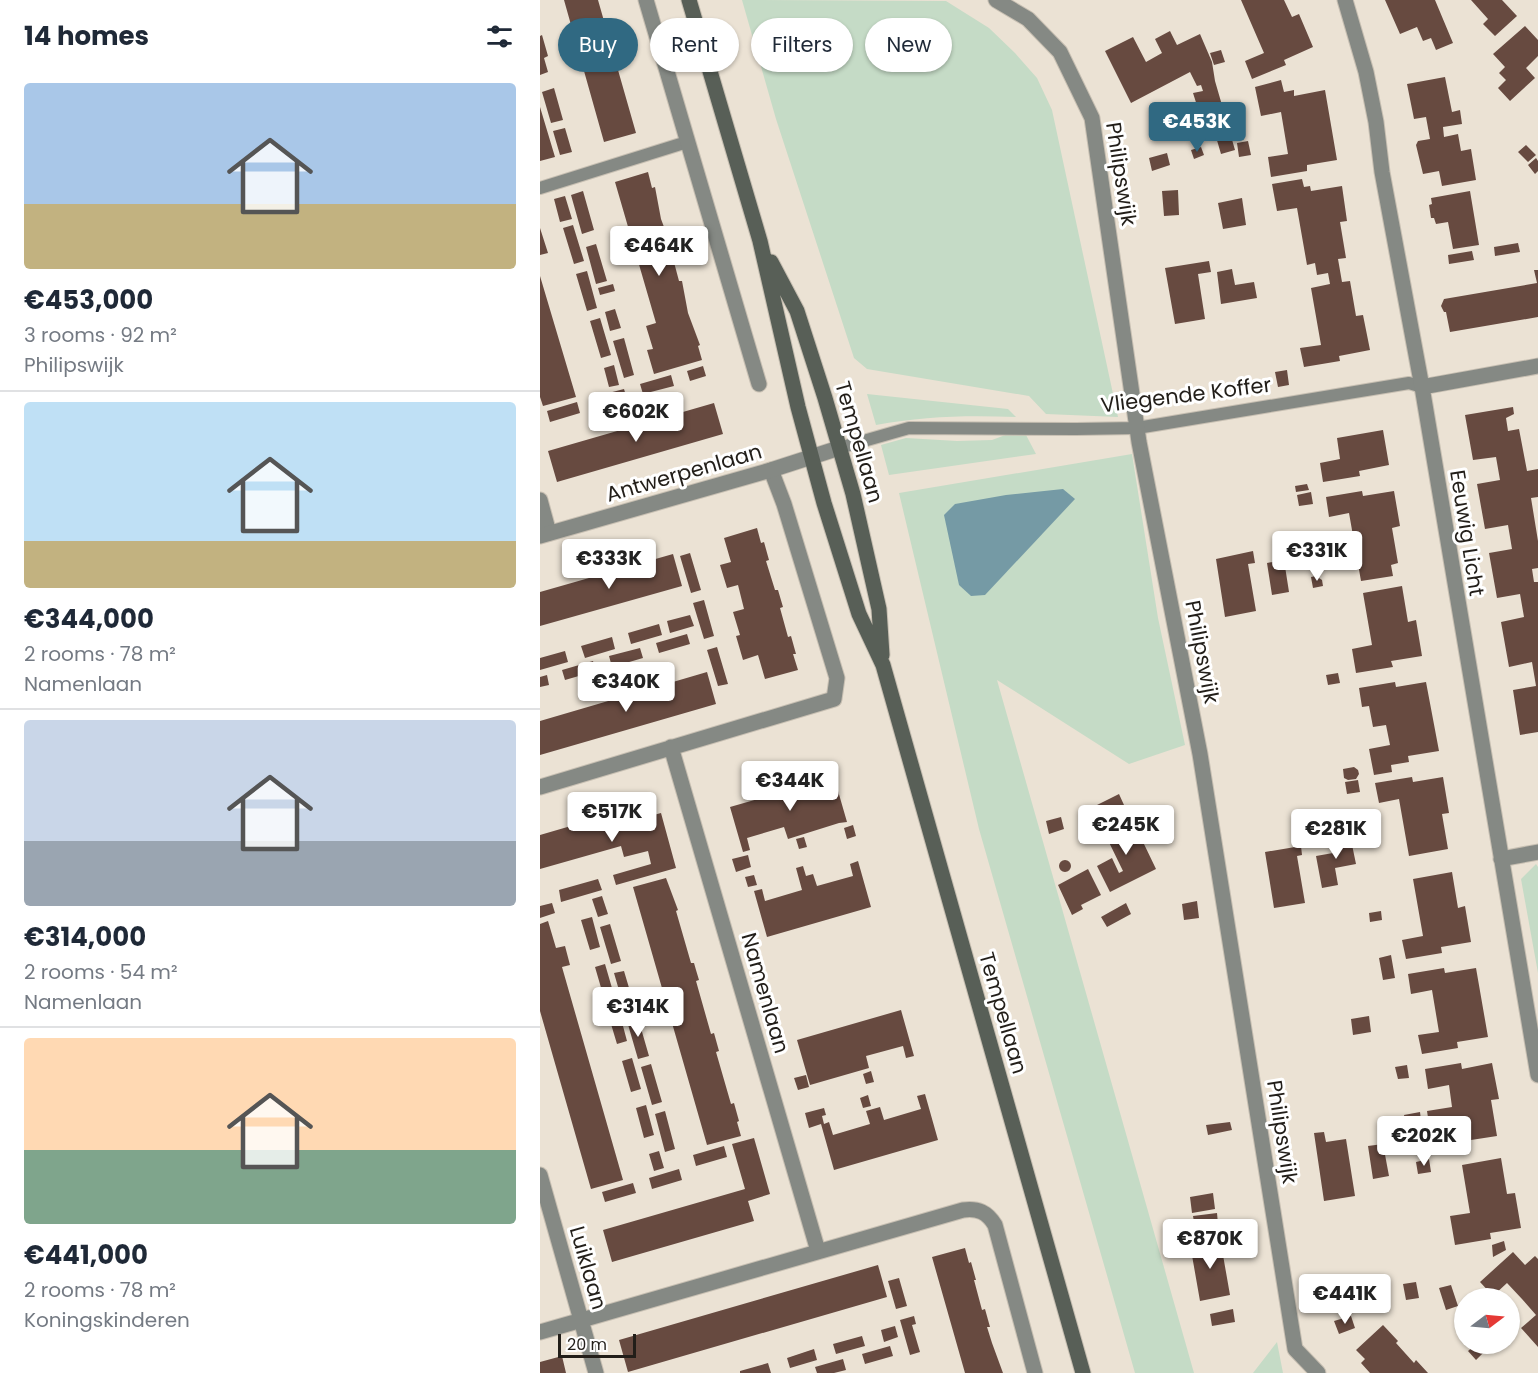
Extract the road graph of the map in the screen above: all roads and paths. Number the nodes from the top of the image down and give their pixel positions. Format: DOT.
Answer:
graph roads {
  1 [pos="646,0"];
  2 [pos="689,0"];
  3 [pos="996,0"];
  4 [pos="1345,0"];
  5 [pos="687,142"];
  6 [pos="540,188"];
  7 [pos="760,241"];
  8 [pos="1538,366"];
  9 [pos="759,384"];
  10 [pos="1422,387"];
  11 [pos="1137,428"];
  12 [pos="839,448"];
  13 [pos="811,457"];
  14 [pos="771,470"];
  15 [pos="540,500"];
  16 [pos="544,535"];
  17 [pos="883,665"];
  18 [pos="671,747"];
  19 [pos="540,787"];
  20 [pos="1538,852"];
  21 [pos="1501,859"];
  22 [pos="1538,1075"];
  23 [pos="540,1174"];
  24 [pos="818,1251"];
  25 [pos="581,1320"];
  26 [pos="540,1332"];
  27 [pos="596,1373"];
  28 [pos="1035,1373"];
  29 [pos="1083,1373"];
  30 [pos="1318,1373"];
  1 -- 5 [label="street"];
  2 -- 7 [label="main road, Tempellaan"];
  3 -- 11 [label="street, Philipswijk"];
  4 -- 10 [label="street, Eeuwig Licht"];
  5 -- 6 [label="lane"];
  5 -- 9 [label="street"];
  7 -- 12 [label="main road, Tempellaan"];
  7 -- 13 [label="main road, Tempellaan"];
  8 -- 10 [label="street, Vliegende Koffer"];
  10 -- 11 [label="lane, Vliegende Koffer"];
  10 -- 21 [label="street, Eeuwig Licht"];
  11 -- 12 [label="lane, Vliegende Koffer"];
  11 -- 30 [label="street, Philipswijk"];
  12 -- 13 [label="street, Antwerpenlaan"];
  12 -- 17 [label="main road, Tempellaan"];
  13 -- 14 [label="street, Antwerpenlaan"];
  13 -- 17 [label="main road, Tempellaan"];
  14 -- 16 [label="street, Antwerpenlaan"];
  14 -- 18 [label="street"];
  15 -- 16 [label="street"];
  17 -- 29 [label="main road, Tempellaan"];
  18 -- 19 [label="street"];
  18 -- 24 [label="street, Namenlaan"];
  20 -- 21 [label="street"];
  21 -- 22 [label="street, Eeuwig Licht"];
  23 -- 25 [label="street, Luiklaan"];
  24 -- 25 [label="street"];
  24 -- 28 [label="street"];
  25 -- 26 [label="street"];
  25 -- 27 [label="street, Luiklaan"];
}
